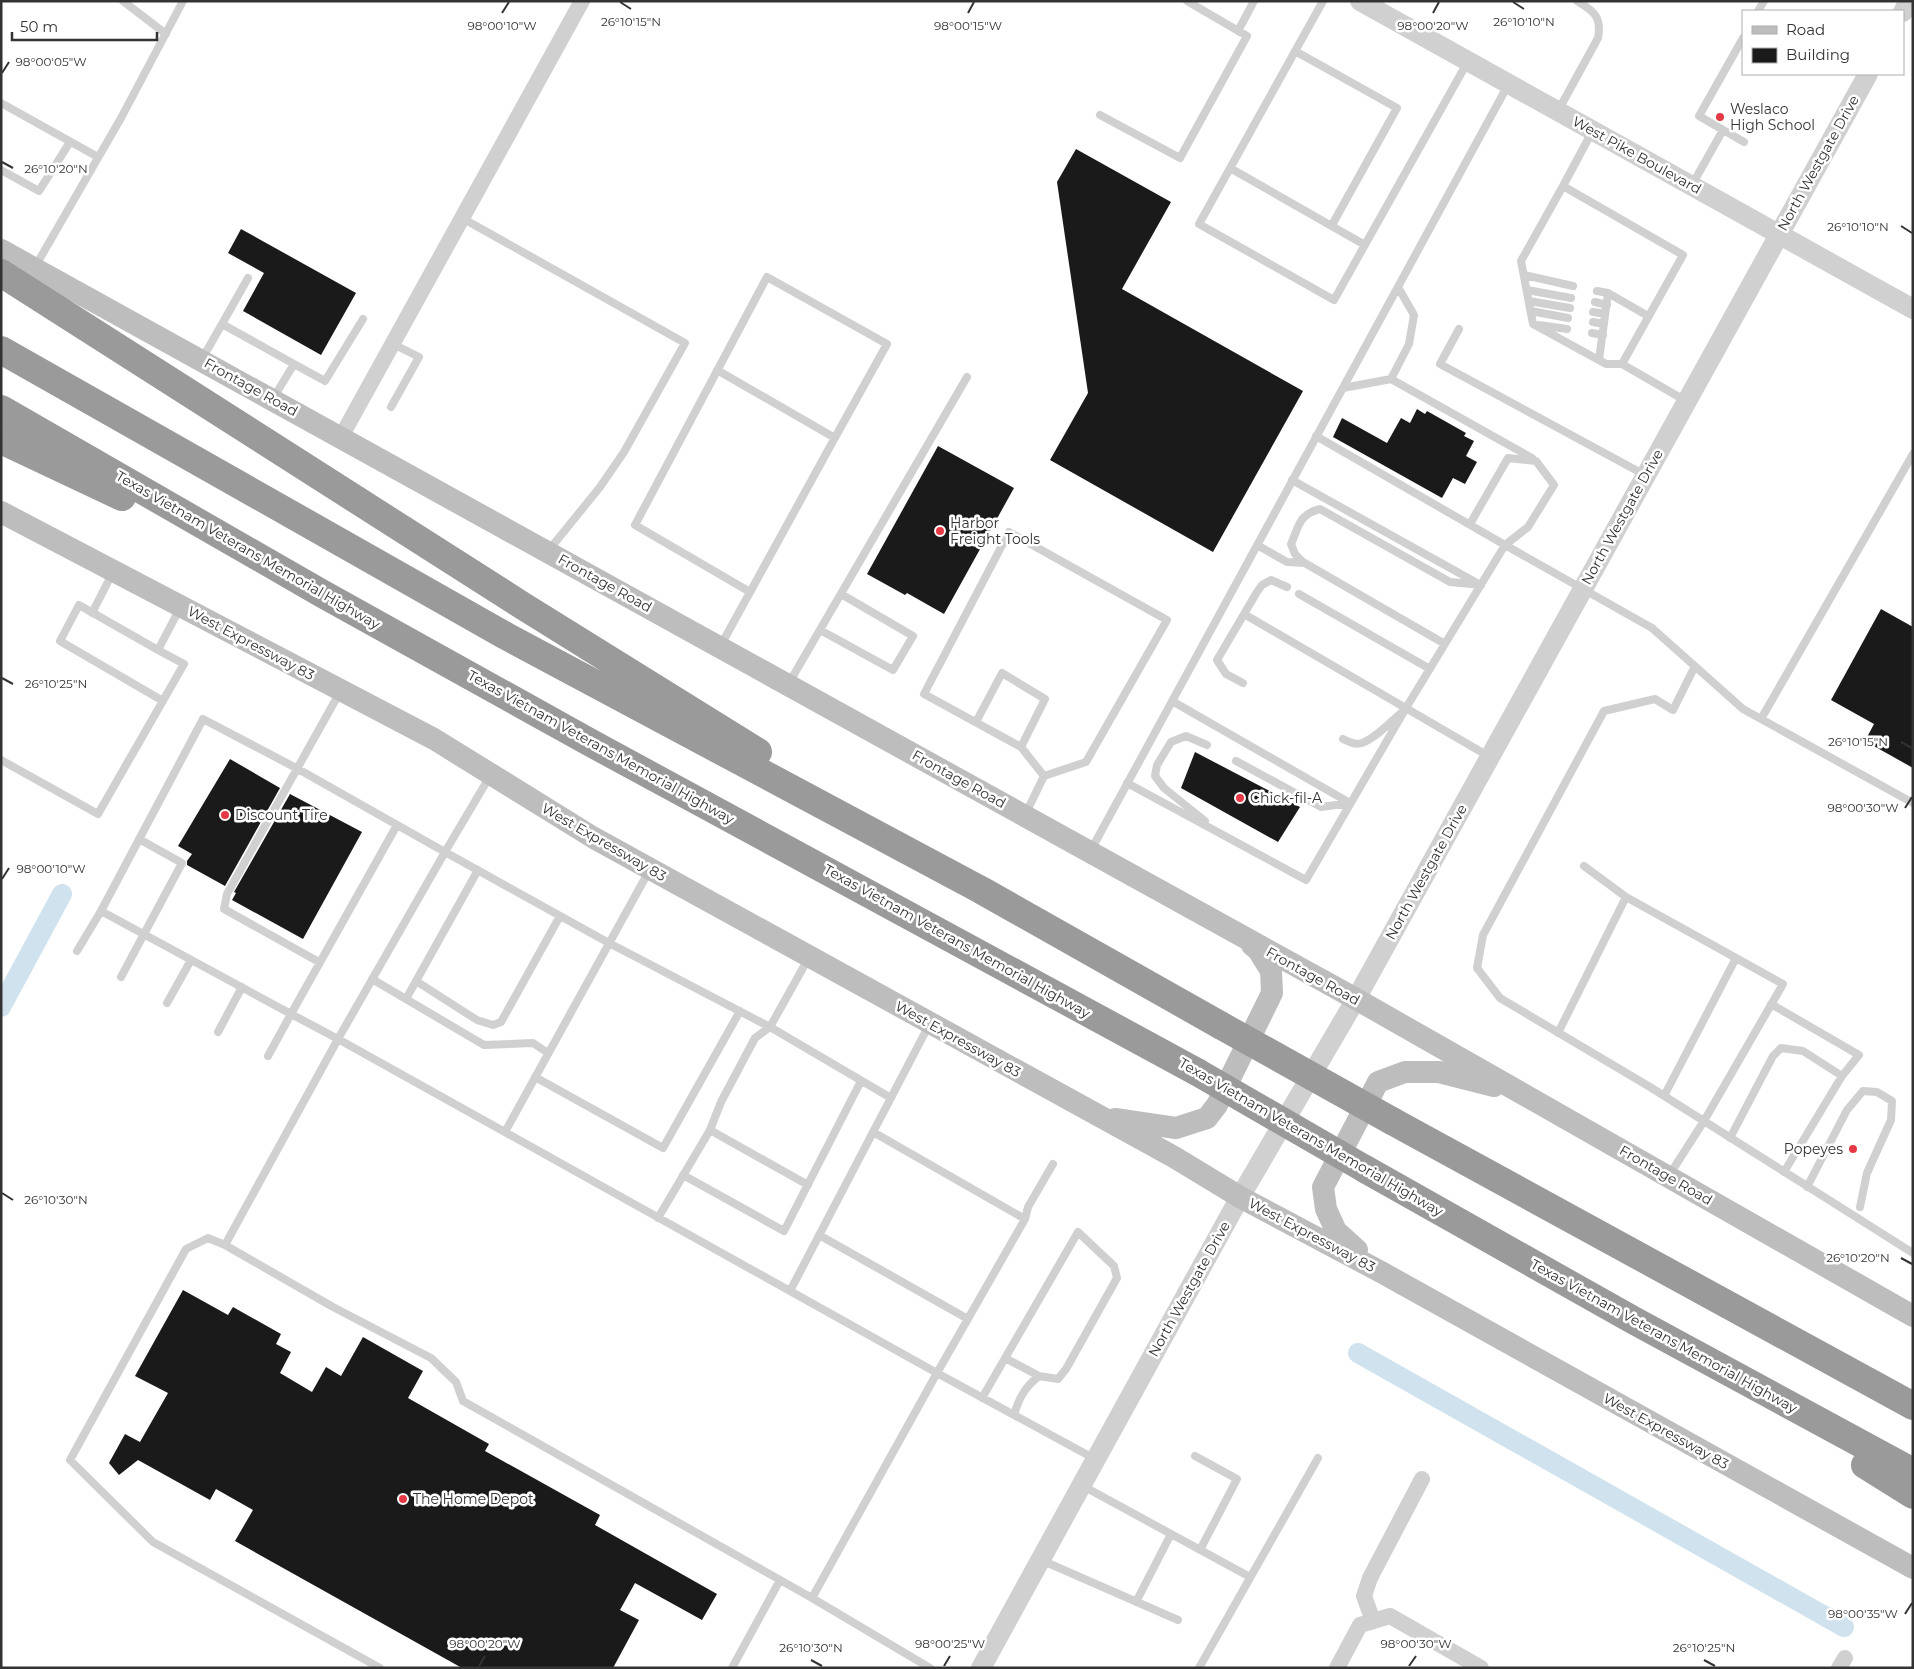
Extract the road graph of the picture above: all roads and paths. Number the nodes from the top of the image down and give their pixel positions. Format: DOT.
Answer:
graph roads {
  1 [pos="123,1"];
  2 [pos="183,1"];
  3 [pos="582,1"];
  4 [pos="1187,1"];
  5 [pos="1254,1"];
  6 [pos="1323,1"];
  7 [pos="1360,1"];
  8 [pos="1577,1"];
  9 [pos="1238,31"];
  10 [pos="166,34"];
  11 [pos="1742,41"];
  12 [pos="1295,51"];
  13 [pos="1468,61"];
  14 [pos="1867,75"];
  15 [pos="1509,84"];
  16 [pos="1,103"];
  17 [pos="1558,111"];
  18 [pos="1100,115"];
  19 [pos="1593,130"];
  20 [pos="1723,130"];
  21 [pos="70,142"];
  22 [pos="1744,142"];
  23 [pos="98,157"];
  24 [pos="1230,168"];
  25 [pos="1,170"];
  26 [pos="1692,185"];
  27 [pos="1563,186"];
  28 [pos="462,218"];
  29 [pos="1332,226"];
  30 [pos="1778,233"];
  31 [pos="1365,245"];
  32 [pos="1,250"];
  33 [pos="35,267"];
  34 [pos="1,273"];
  35 [pos="1524,275"];
  36 [pos="248,278"];
  37 [pos="1573,286"];
  38 [pos="1398,287"];
  39 [pos="1527,290"];
  40 [pos="1597,291"];
  41 [pos="1608,293"];
  42 [pos="1571,298"];
  43 [pos="1529,302"];
  44 [pos="1595,302"];
  45 [pos="1607,304"];
  46 [pos="1570,308"];
  47 [pos="1913,309"];
  48 [pos="1531,311"];
  49 [pos="1593,312"];
  50 [pos="1605,314"];
  51 [pos="1648,316"];
  52 [pos="1568,318"];
  53 [pos="362,319"];
  54 [pos="1593,322"];
  55 [pos="222,324"];
  56 [pos="1533,324"];
  57 [pos="1604,324"];
  58 [pos="1459,329"];
  59 [pos="1566,329"];
  60 [pos="1592,333"];
  61 [pos="1602,335"];
  62 [pos="393,344"];
  63 [pos="1,350"];
  64 [pos="202,360"];
  65 [pos="1599,360"];
  66 [pos="294,364"];
  67 [pos="1622,364"];
  68 [pos="718,370"];
  69 [pos="967,377"];
  70 [pos="1391,379"];
  71 [pos="1343,388"];
  72 [pos="273,399"];
  73 [pos="1686,401"];
  74 [pos="391,408"];
  75 [pos="1,410"];
  76 [pos="1316,436"];
  77 [pos="341,437"];
  78 [pos="835,438"];
  79 [pos="1,440"];
  80 [pos="1913,454"];
  81 [pos="1536,461"];
  82 [pos="1645,475"];
  83 [pos="1292,480"];
  84 [pos="1,512"];
  85 [pos="1470,524"];
  86 [pos="1257,545"];
  87 [pos="1506,545"];
  88 [pos="548,551"];
  89 [pos="1304,563"];
  90 [pos="113,570"];
  91 [pos="1481,585"];
  92 [pos="1287,588"];
  93 [pos="1583,588"];
  94 [pos="322,592"];
  95 [pos="750,592"];
  96 [pos="841,594"];
  97 [pos="1299,594"];
  98 [pos="181,606"];
  99 [pos="92,613"];
  100 [pos="1244,614"];
  101 [pos="820,630"];
  102 [pos="1445,644"];
  103 [pos="720,646"];
  104 [pos="158,650"];
  105 [pos="1695,666"];
  106 [pos="1430,669"];
  107 [pos="1243,684"];
  108 [pos="788,685"];
  109 [pos="341,690"];
  110 [pos="163,701"];
  111 [pos="1172,701"];
  112 [pos="1406,708"];
  113 [pos="1761,719"];
  114 [pos="976,722"];
  115 [pos="1343,739"];
  116 [pos="1207,745"];
  117 [pos="1022,747"];
  118 [pos="1490,757"];
  119 [pos="1,760"];
  120 [pos="1236,761"];
  121 [pos="298,768"];
  122 [pos="491,774"];
  123 [pos="1044,776"];
  124 [pos="1127,783"];
  125 [pos="1350,803"];
  126 [pos="1913,803"];
  127 [pos="1025,816"];
  128 [pos="397,824"];
  129 [pos="1223,836"];
  130 [pos="139,839"];
  131 [pos="445,852"];
  132 [pos="1090,852"];
  133 [pos="1584,866"];
  134 [pos="650,869"];
  135 [pos="478,870"];
  136 [pos="980,890"];
  137 [pos="1626,897"];
  138 [pos="101,911"];
  139 [pos="560,916"];
  140 [pos="144,934"];
  141 [pos="1242,936"];
  142 [pos="608,943"];
  143 [pos="77,951"];
  144 [pos="809,957"];
  145 [pos="1736,958"];
  146 [pos="191,960"];
  147 [pos="319,962"];
  148 [pos="121,977"];
  149 [pos="372,979"];
  150 [pos="416,982"];
  151 [pos="242,987"];
  152 [pos="406,999"];
  153 [pos="1356,999"];
  154 [pos="167,1003"];
  155 [pos="1771,1004"];
  156 [pos="740,1012"];
  157 [pos="291,1014"];
  158 [pos="930,1024"];
  159 [pos="770,1027"];
  160 [pos="218,1032"];
  161 [pos="1558,1033"];
  162 [pos="338,1039"];
  163 [pos="548,1053"];
  164 [pos="268,1056"];
  165 [pos="535,1076"];
  166 [pos="1842,1076"];
  167 [pos="861,1081"];
  168 [pos="1521,1093"];
  169 [pos="1664,1096"];
  170 [pos="891,1098"];
  171 [pos="1101,1118"];
  172 [pos="1704,1121"];
  173 [pos="710,1130"];
  174 [pos="504,1132"];
  175 [pos="873,1132"];
  176 [pos="1730,1138"];
  177 [pos="1053,1164"];
  178 [pos="1784,1172"];
  179 [pos="683,1175"];
  180 [pos="1668,1177"];
  181 [pos="808,1185"];
  182 [pos="1807,1187"];
  183 [pos="1240,1196"];
  184 [pos="1860,1208"];
  185 [pos="658,1218"];
  186 [pos="1025,1219"];
  187 [pos="819,1235"];
  188 [pos="225,1245"];
  189 [pos="1913,1253"];
  190 [pos="1381,1272"];
  191 [pos="790,1292"];
  192 [pos="1913,1316"];
  193 [pos="968,1319"];
  194 [pos="1633,1320"];
  195 [pos="1005,1358"];
  196 [pos="937,1373"];
  197 [pos="1039,1376"];
  198 [pos="982,1398"];
  199 [pos="1913,1406"];
  200 [pos="1014,1415"];
  201 [pos="1196,1456"];
  202 [pos="1318,1458"];
  203 [pos="1096,1459"];
  204 [pos="1913,1472"];
  205 [pos="1422,1479"];
  206 [pos="1082,1485"];
  207 [pos="1913,1495"];
  208 [pos="1171,1534"];
  209 [pos="1200,1550"];
  210 [pos="1041,1560"];
  211 [pos="1913,1568"];
  212 [pos="1250,1577"];
  213 [pos="780,1580"];
  214 [pos="812,1598"];
  215 [pos="1136,1602"];
  216 [pos="1178,1620"];
  217 [pos="1373,1621"];
  218 [pos="380,1668"];
  219 [pos="732,1668"];
  220 [pos="930,1668"];
  221 [pos="981,1668"];
  222 [pos="1199,1668"];
  223 [pos="1337,1668"];
  224 [pos="1481,1668"];
  1 -- 10 [label="lane"];
  2 -- 10 [label="lane"];
  3 -- 28 [label="street"];
  4 -- 9 [label="lane"];
  5 -- 9 [label="lane"];
  6 -- 12 [label="lane"];
  7 -- 13 [label="street, West Pike Boulevard"];
  8 -- 17 [label="lane"];
  9 -- 18 [label="lane"];
  10 -- 23 [label="lane"];
  11 -- 20 [label="lane"];
  12 -- 24 [label="lane"];
  12 -- 29 [label="lane"];
  13 -- 15 [label="street, West Pike Boulevard"];
  13 -- 31 [label="lane"];
  14 -- 30 [label="street, North Westgate Drive"];
  15 -- 17 [label="street, West Pike Boulevard"];
  15 -- 38 [label="lane"];
  16 -- 21 [label="lane"];
  17 -- 19 [label="street, West Pike Boulevard"];
  19 -- 26 [label="street, West Pike Boulevard"];
  19 -- 27 [label="lane"];
  20 -- 22 [label="lane"];
  20 -- 26 [label="lane"];
  21 -- 23 [label="lane"];
  21 -- 25 [label="lane"];
  23 -- 33 [label="lane"];
  24 -- 29 [label="lane"];
  24 -- 31 [label="lane"];
  26 -- 30 [label="street, West Pike Boulevard"];
  27 -- 35 [label="lane"];
  27 -- 51 [label="lane"];
  28 -- 62 [label="street"];
  28 -- 88 [label="lane"];
  29 -- 31 [label="lane"];
  30 -- 47 [label="street, West Pike Boulevard"];
  30 -- 73 [label="street, North Westgate Drive"];
  32 -- 33 [label="main road, Frontage Road"];
  33 -- 64 [label="main road, Frontage Road"];
  34 -- 136 [label="highway"];
  35 -- 37 [label="lane"];
  35 -- 39 [label="lane"];
  36 -- 55 [label="lane"];
  38 -- 70 [label="lane"];
  38 -- 71 [label="lane"];
  39 -- 42 [label="lane"];
  39 -- 43 [label="lane"];
  40 -- 41 [label="lane"];
  41 -- 45 [label="lane"];
  41 -- 51 [label="lane"];
  43 -- 46 [label="lane"];
  43 -- 48 [label="lane"];
  44 -- 45 [label="lane"];
  45 -- 50 [label="lane"];
  48 -- 52 [label="lane"];
  48 -- 56 [label="lane"];
  49 -- 50 [label="lane"];
  50 -- 57 [label="lane"];
  51 -- 67 [label="lane"];
  53 -- 66 [label="lane"];
  54 -- 57 [label="lane"];
  55 -- 64 [label="lane"];
  55 -- 66 [label="lane"];
  56 -- 59 [label="lane"];
  56 -- 65 [label="lane"];
  57 -- 61 [label="lane"];
  58 -- 82 [label="lane"];
  60 -- 61 [label="lane"];
  61 -- 65 [label="lane"];
  62 -- 74 [label="lane"];
  62 -- 77 [label="street"];
  63 -- 136 [label="highway"];
  64 -- 72 [label="main road, Frontage Road"];
  65 -- 67 [label="lane"];
  66 -- 72 [label="lane"];
  67 -- 73 [label="lane"];
  68 -- 78 [label="lane"];
  68 -- 78 [label="lane"];
  68 -- 95 [label="lane"];
  69 -- 96 [label="lane"];
  70 -- 71 [label="lane"];
  70 -- 81 [label="lane"];
  71 -- 76 [label="lane"];
  72 -- 77 [label="main road, Frontage Road"];
  73 -- 82 [label="street, North Westgate Drive"];
  75 -- 94 [label="highway, Texas Vietnam Veterans Memorial Highway"];
  76 -- 83 [label="lane"];
  76 -- 85 [label="lane"];
  77 -- 88 [label="main road, Frontage Road"];
  78 -- 95 [label="lane"];
  79 -- 94 [label="highway"];
  80 -- 113 [label="lane"];
  81 -- 85 [label="lane"];
  81 -- 87 [label="lane"];
  82 -- 93 [label="street, North Westgate Drive"];
  83 -- 86 [label="lane"];
  83 -- 91 [label="lane"];
  84 -- 90 [label="main road, West Expressway 83"];
  85 -- 87 [label="lane"];
  86 -- 89 [label="lane"];
  86 -- 111 [label="lane"];
  87 -- 91 [label="lane"];
  87 -- 93 [label="lane"];
  88 -- 103 [label="main road, Frontage Road"];
  89 -- 91 [label="lane"];
  89 -- 102 [label="lane"];
  90 -- 98 [label="main road, West Expressway 83"];
  90 -- 99 [label="lane"];
  91 -- 102 [label="lane"];
  92 -- 100 [label="lane"];
  93 -- 105 [label="lane"];
  93 -- 118 [label="street, North Westgate Drive"];
  94 -- 194 [label="highway, Texas Vietnam Veterans Memorial Highway, bridge"];
  95 -- 103 [label="lane"];
  96 -- 101 [label="lane"];
  96 -- 101 [label="lane"];
  97 -- 106 [label="lane"];
  98 -- 104 [label="lane"];
  98 -- 109 [label="main road, West Expressway 83"];
  99 -- 104 [label="lane"];
  99 -- 110 [label="lane"];
  100 -- 107 [label="lane"];
  100 -- 112 [label="lane"];
  101 -- 108 [label="lane"];
  102 -- 106 [label="lane"];
  103 -- 108 [label="main road, Frontage Road"];
  104 -- 110 [label="lane"];
  105 -- 113 [label="lane"];
  105 -- 161 [label="lane"];
  106 -- 112 [label="lane"];
  108 -- 127 [label="main road, Frontage Road"];
  109 -- 121 [label="lane"];
  109 -- 122 [label="main road, West Expressway 83"];
  110 -- 119 [label="lane"];
  111 -- 124 [label="lane"];
  111 -- 125 [label="lane"];
  112 -- 115 [label="lane"];
  112 -- 118 [label="lane"];
  112 -- 125 [label="lane"];
  113 -- 126 [label="lane"];
  114 -- 117 [label="lane"];
  114 -- 117 [label="lane"];
  114 -- 123 [label="lane"];
  116 -- 129 [label="lane"];
  117 -- 123 [label="lane"];
  118 -- 153 [label="street, North Westgate Drive"];
  120 -- 125 [label="lane"];
  121 -- 128 [label="lane"];
  121 -- 130 [label="lane"];
  121 -- 147 [label="lane"];
  122 -- 131 [label="lane"];
  122 -- 134 [label="main road, West Expressway 83"];
  123 -- 127 [label="lane"];
  124 -- 129 [label="lane"];
  124 -- 132 [label="lane"];
  125 -- 129 [label="lane"];
  127 -- 132 [label="main road, Frontage Road"];
  128 -- 131 [label="lane"];
  128 -- 147 [label="lane"];
  130 -- 138 [label="lane"];
  130 -- 140 [label="lane"];
  131 -- 135 [label="lane"];
  131 -- 149 [label="lane"];
  132 -- 141 [label="main road, Frontage Road"];
  133 -- 137 [label="lane"];
  134 -- 142 [label="lane"];
  134 -- 144 [label="main road, West Expressway 83"];
  135 -- 139 [label="lane"];
  135 -- 150 [label="lane"];
  136 -- 199 [label="highway, bridge"];
  137 -- 145 [label="lane"];
  137 -- 161 [label="lane"];
  138 -- 140 [label="lane"];
  138 -- 143 [label="lane"];
  139 -- 142 [label="lane"];
  139 -- 150 [label="lane"];
  140 -- 146 [label="lane"];
  140 -- 148 [label="lane"];
  141 -- 153 [label="main road, Frontage Road"];
  141 -- 171 [label="main road"];
  142 -- 156 [label="lane"];
  142 -- 163 [label="lane"];
  144 -- 158 [label="main road, West Expressway 83"];
  144 -- 159 [label="lane"];
  145 -- 155 [label="lane"];
  145 -- 169 [label="lane"];
  146 -- 151 [label="lane"];
  146 -- 154 [label="lane"];
  147 -- 157 [label="lane"];
  149 -- 152 [label="lane"];
  149 -- 162 [label="lane"];
  150 -- 152 [label="lane"];
  151 -- 157 [label="lane"];
  151 -- 160 [label="lane"];
  152 -- 163 [label="lane"];
  153 -- 168 [label="main road, Frontage Road"];
  153 -- 183 [label="street, North Westgate Drive"];
  155 -- 166 [label="lane"];
  155 -- 172 [label="lane"];
  156 -- 159 [label="lane"];
  156 -- 165 [label="lane"];
  157 -- 162 [label="lane"];
  157 -- 164 [label="lane"];
  158 -- 170 [label="lane"];
  158 -- 171 [label="main road, West Expressway 83"];
  159 -- 167 [label="lane"];
  159 -- 173 [label="lane"];
  161 -- 169 [label="lane"];
  162 -- 174 [label="lane"];
  162 -- 188 [label="lane"];
  163 -- 165 [label="lane"];
  165 -- 174 [label="lane"];
  166 -- 176 [label="lane"];
  166 -- 178 [label="lane"];
  167 -- 170 [label="lane"];
  167 -- 181 [label="lane"];
  168 -- 180 [label="main road, Frontage Road"];
  168 -- 190 [label="main road"];
  169 -- 172 [label="lane"];
  170 -- 175 [label="lane"];
  171 -- 183 [label="main road, West Expressway 83"];
  172 -- 176 [label="lane"];
  172 -- 180 [label="lane"];
  173 -- 179 [label="lane"];
  173 -- 181 [label="lane"];
  174 -- 185 [label="lane"];
  175 -- 186 [label="lane"];
  175 -- 187 [label="lane"];
  176 -- 178 [label="lane"];
  177 -- 186 [label="lane"];
  178 -- 182 [label="lane"];
  179 -- 181 [label="lane"];
  179 -- 185 [label="lane"];
  180 -- 192 [label="main road, Frontage Road"];
  182 -- 184 [label="lane"];
  182 -- 189 [label="lane"];
  183 -- 190 [label="main road, West Expressway 83"];
  183 -- 203 [label="street, North Westgate Drive"];
  185 -- 191 [label="lane"];
  186 -- 193 [label="lane"];
  187 -- 191 [label="lane"];
  187 -- 193 [label="lane"];
  188 -- 213 [label="lane"];
  188 -- 218 [label="lane"];
  190 -- 211 [label="main road, West Expressway 83"];
  191 -- 196 [label="lane"];
  193 -- 196 [label="lane"];
  194 -- 204 [label="highway, Texas Vietnam Veterans Memorial Highway"];
  194 -- 207 [label="highway"];
  195 -- 197 [label="lane"];
  195 -- 197 [label="lane"];
  195 -- 198 [label="lane"];
  196 -- 198 [label="lane"];
  196 -- 214 [label="lane"];
  197 -- 200 [label="lane"];
  198 -- 200 [label="lane"];
  200 -- 203 [label="lane"];
  201 -- 209 [label="lane"];
  202 -- 212 [label="lane"];
  203 -- 206 [label="street, North Westgate Drive"];
  205 -- 217 [label="street"];
  206 -- 208 [label="lane"];
  206 -- 210 [label="street, North Westgate Drive"];
  208 -- 209 [label="lane"];
  208 -- 215 [label="lane"];
  209 -- 212 [label="lane"];
  210 -- 215 [label="lane"];
  210 -- 221 [label="street, North Westgate Drive"];
  212 -- 222 [label="lane"];
  213 -- 214 [label="lane"];
  213 -- 219 [label="lane"];
  214 -- 220 [label="lane"];
  215 -- 216 [label="lane"];
  217 -- 223 [label="street"];
  217 -- 224 [label="street"];
}
